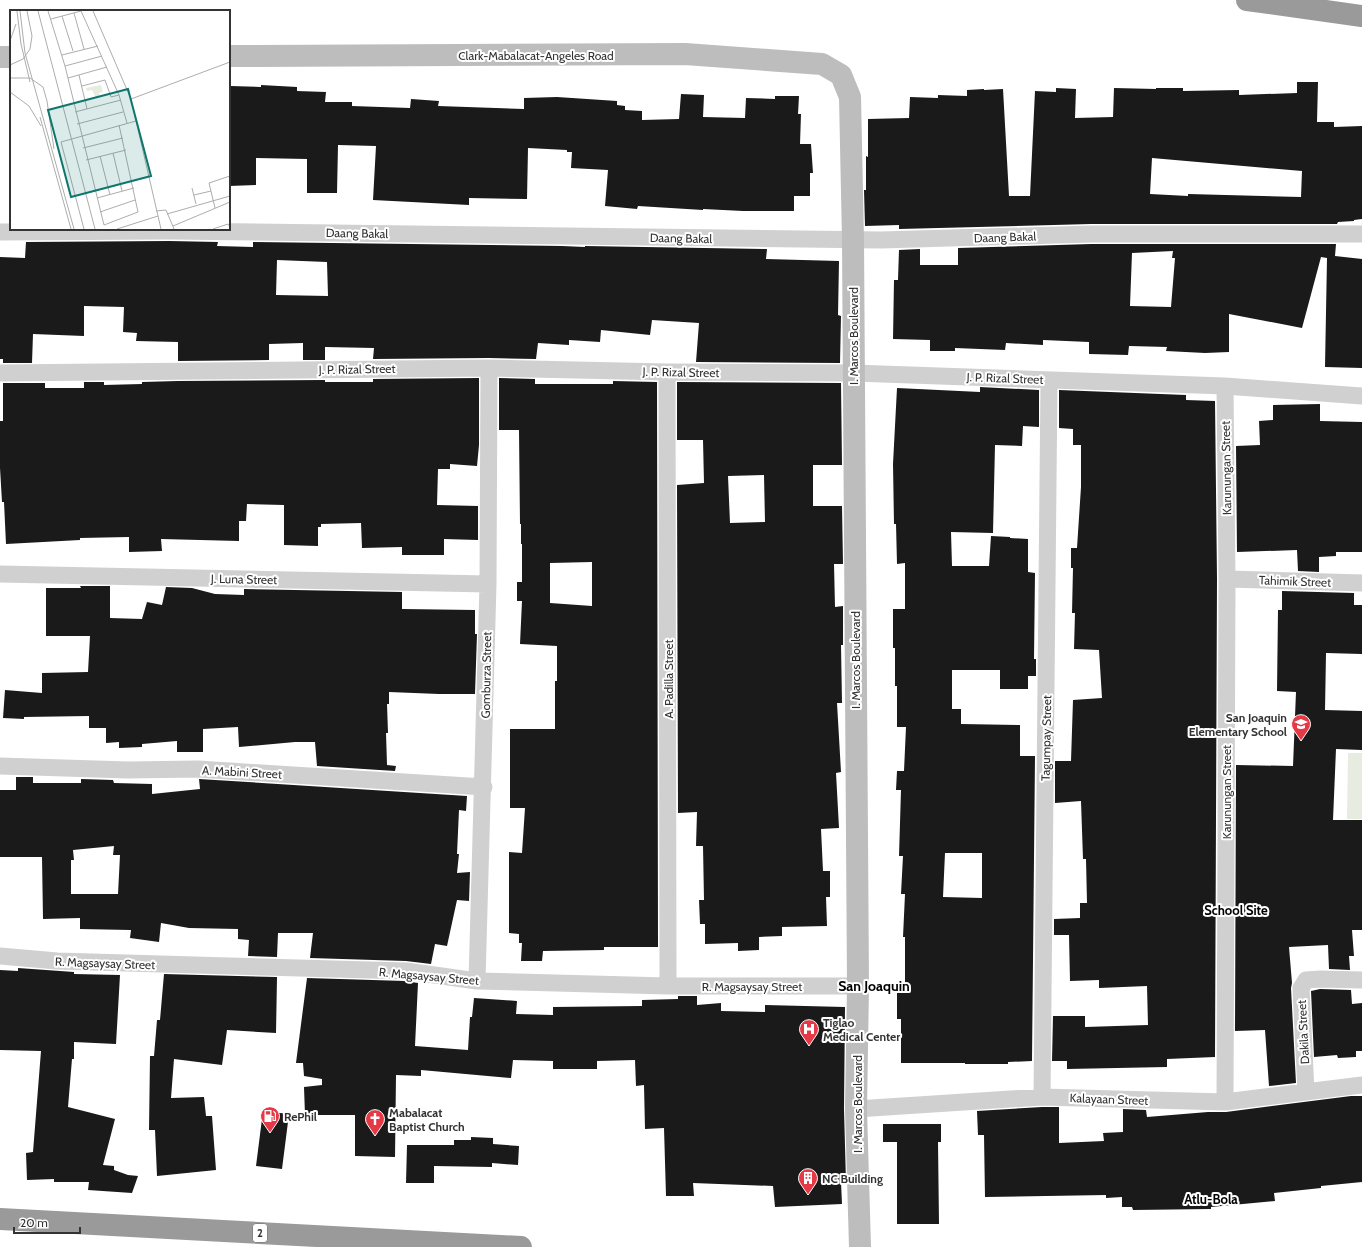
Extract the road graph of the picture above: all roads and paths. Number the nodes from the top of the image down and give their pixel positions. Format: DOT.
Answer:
graph roads {
  1 [pos="1247,0"];
  2 [pos="1362,16"];
  3 [pos="230,56"];
  4 [pos="841,75"];
  5 [pos="0,232"];
  6 [pos="1362,234"];
  7 [pos="853,240"];
  8 [pos="489,368"];
  9 [pos="667,372"];
  10 [pos="0,373"];
  11 [pos="853,373"];
  12 [pos="1049,380"];
  13 [pos="1225,386"];
  14 [pos="1362,396"];
  15 [pos="0,574"];
  16 [pos="1227,579"];
  17 [pos="1362,583"];
  18 [pos="488,584"];
  19 [pos="0,766"];
  20 [pos="484,787"];
  21 [pos="0,956"];
  22 [pos="1362,980"];
  23 [pos="477,981"];
  24 [pos="668,986"];
  25 [pos="858,986"];
  26 [pos="1362,1085"];
  27 [pos="1306,1092"];
  28 [pos="1042,1097"];
  29 [pos="1225,1102"];
  30 [pos="856,1109"];
  31 [pos="0,1219"];
  32 [pos="520,1247"];
  33 [pos="860,1247"];
  1 -- 2 [label="highway"];
  3 -- 4 [label="street, Clark-Mabalacat-Angeles Road"];
  4 -- 7 [label="street, I. Marcos Boulevard"];
  5 -- 7 [label="street, Daang Bakal"];
  6 -- 7 [label="street, Daang Bakal"];
  7 -- 11 [label="street, I. Marcos Boulevard"];
  8 -- 9 [label="street, J. P. Rizal Street"];
  8 -- 10 [label="street, J. P. Rizal Street"];
  8 -- 18 [label="street, Gomburza Street"];
  9 -- 11 [label="street, J. P. Rizal Street"];
  9 -- 24 [label="street, A. Padilla Street"];
  11 -- 12 [label="street, J. P. Rizal Street"];
  11 -- 25 [label="street, I. Marcos Boulevard"];
  12 -- 13 [label="street, J. P. Rizal Street"];
  12 -- 28 [label="street, Tagumpay Street"];
  13 -- 14 [label="street, J. P. Rizal Street"];
  13 -- 16 [label="street, Karunungan Street"];
  15 -- 18 [label="street, J. Luna Street"];
  16 -- 17 [label="street, Tahimik Street"];
  16 -- 29 [label="street, Karunungan Street"];
  18 -- 20 [label="street, Gomburza Street"];
  19 -- 20 [label="street, A. Mabini Street"];
  20 -- 23 [label="street, Gomburza Street"];
  21 -- 23 [label="street, R. Magsaysay Street"];
  22 -- 27 [label="street, Dakila Street"];
  23 -- 24 [label="street, R. Magsaysay Street"];
  24 -- 25 [label="street, R. Magsaysay Street"];
  25 -- 30 [label="street, I. Marcos Boulevard"];
  26 -- 27 [label="street, Kalayaan Street"];
  27 -- 29 [label="street, Kalayaan Street"];
  28 -- 29 [label="street, Kalayaan Street"];
  28 -- 30 [label="street, Kalayaan Street"];
  30 -- 33 [label="street, I. Marcos Boulevard"];
  31 -- 32 [label="highway, 2"];
}
